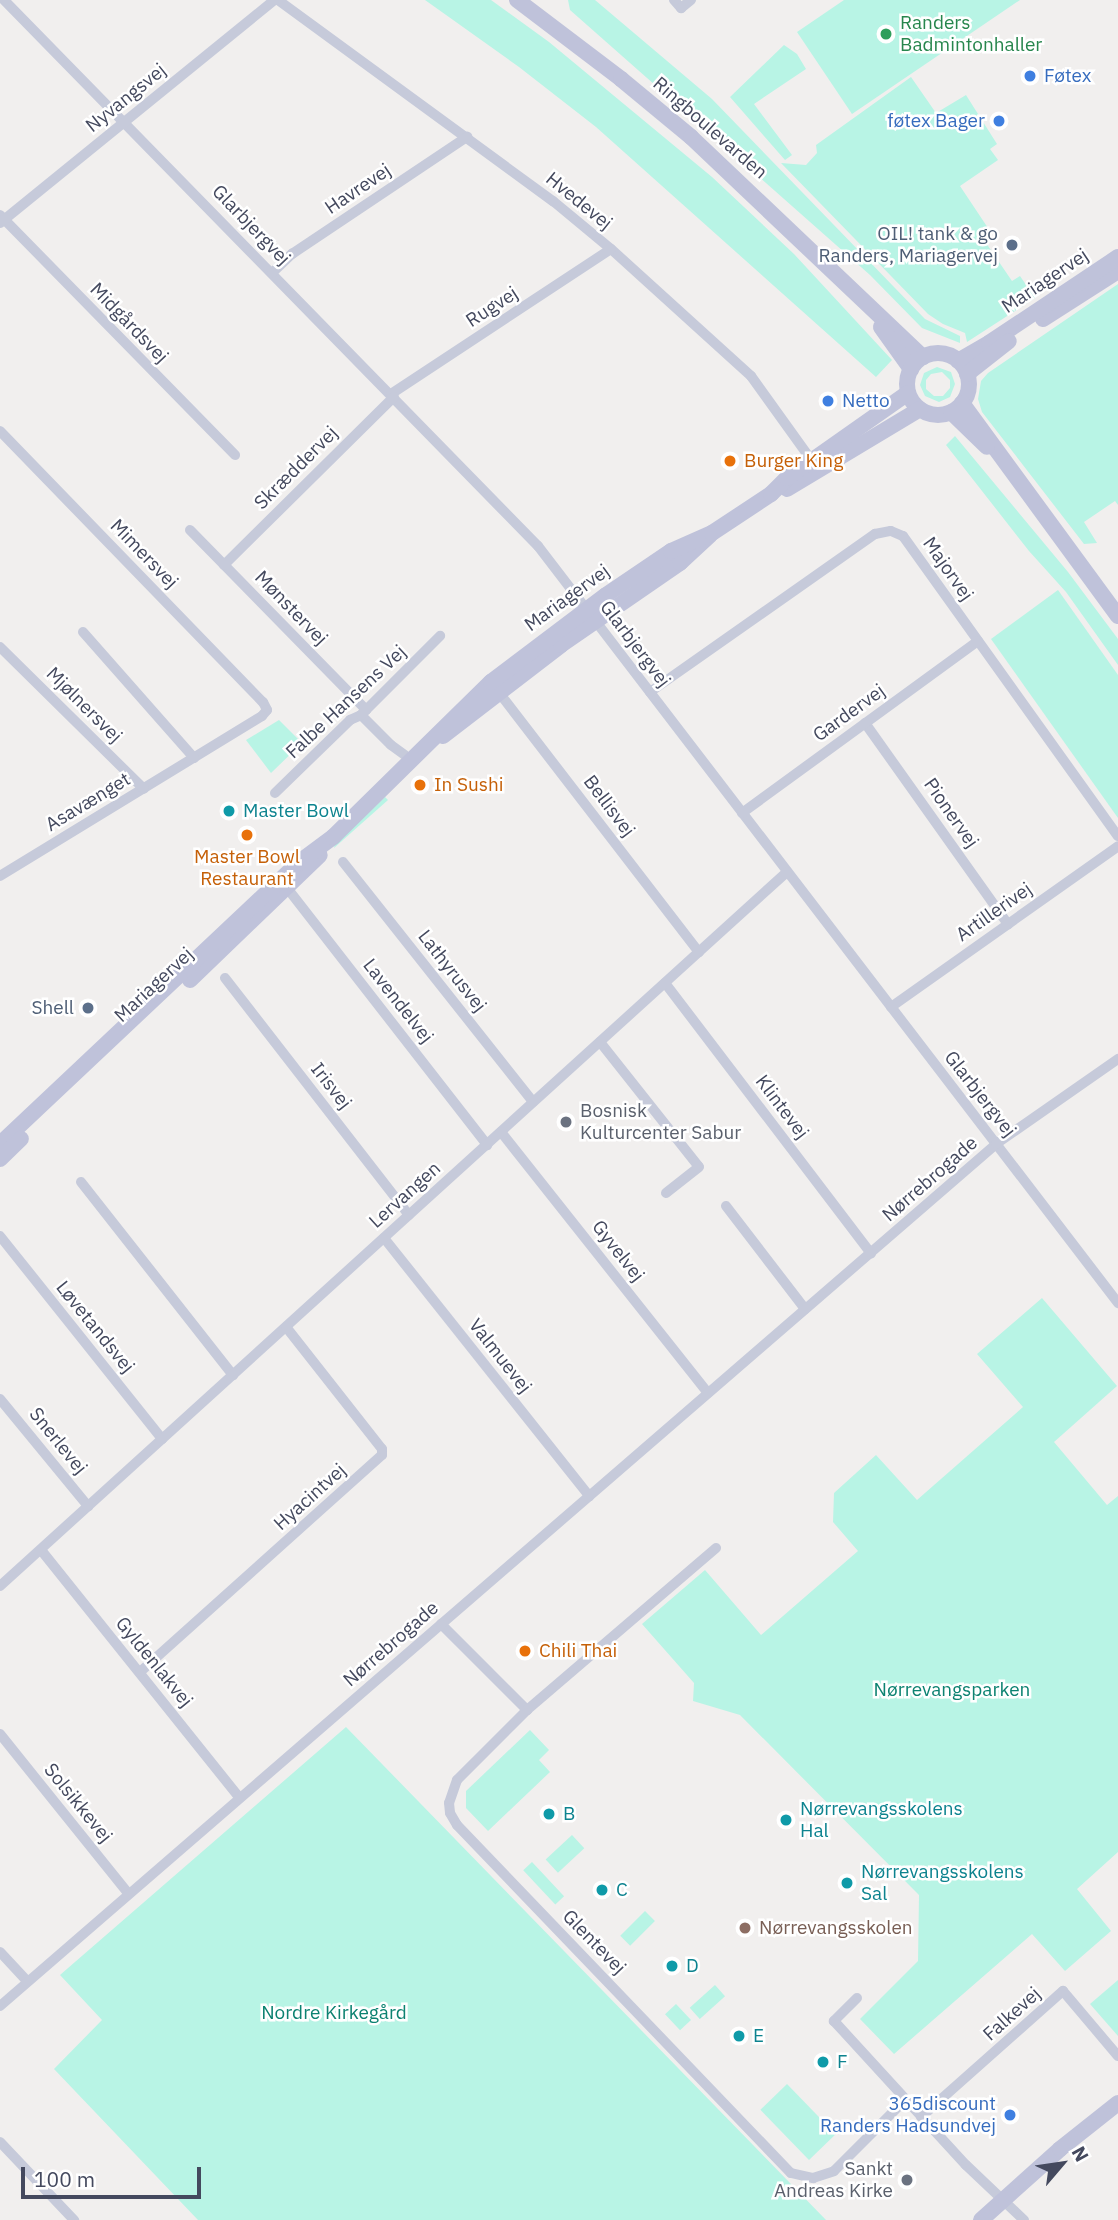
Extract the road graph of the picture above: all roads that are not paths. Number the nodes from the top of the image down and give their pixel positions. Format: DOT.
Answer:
graph roads {
  1 [pos="4,0"];
  2 [pos="276,0"];
  3 [pos="517,0"];
  4 [pos="674,0"];
  5 [pos="691,0"];
  6 [pos="125,122"];
  7 [pos="467,138"];
  8 [pos="1,219"];
  9 [pos="611,249"];
  10 [pos="1118,257"];
  11 [pos="1118,271"];
  12 [pos="272,273"];
  13 [pos="917,363"];
  14 [pos="963,367"];
  15 [pos="908,393"];
  16 [pos="393,395"];
  17 [pos="957,407"];
  18 [pos="920,410"];
  19 [pos="0,431"];
  20 [pos="235,455"];
  21 [pos="816,466"];
  22 [pos="190,530"];
  23 [pos="224,565"];
  24 [pos="591,615"];
  25 [pos="1118,616"];
  26 [pos="83,632"];
  27 [pos="440,636"];
  28 [pos="978,641"];
  29 [pos="0,647"];
  30 [pos="496,688"];
  31 [pos="650,692"];
  32 [pos="263,702"];
  33 [pos="364,712"];
  34 [pos="865,723"];
  35 [pos="405,755"];
  36 [pos="194,758"];
  37 [pos="144,789"];
  38 [pos="275,793"];
  39 [pos="741,813"];
  40 [pos="1118,836"];
  41 [pos="1118,846"];
  42 [pos="343,862"];
  43 [pos="787,872"];
  44 [pos="0,876"];
  45 [pos="284,883"];
  46 [pos="1008,924"];
  47 [pos="699,952"];
  48 [pos="225,978"];
  49 [pos="665,983"];
  50 [pos="891,1007"];
  51 [pos="600,1042"];
  52 [pos="1118,1059"];
  53 [pos="533,1102"];
  54 [pos="501,1132"];
  55 [pos="0,1144"];
  56 [pos="996,1144"];
  57 [pos="487,1145"];
  58 [pos="0,1159"];
  59 [pos="81,1182"];
  60 [pos="666,1193"];
  61 [pos="726,1206"];
  62 [pos="409,1215"];
  63 [pos="0,1236"];
  64 [pos="384,1238"];
  65 [pos="870,1253"];
  66 [pos="1118,1303"];
  67 [pos="805,1309"];
  68 [pos="286,1327"];
  69 [pos="233,1375"];
  70 [pos="708,1393"];
  71 [pos="0,1399"];
  72 [pos="162,1439"];
  73 [pos="589,1496"];
  74 [pos="88,1506"];
  75 [pos="716,1548"];
  76 [pos="40,1550"];
  77 [pos="0,1587"];
  78 [pos="441,1624"];
  79 [pos="140,1672"];
  80 [pos="527,1710"];
  81 [pos="0,1734"];
  82 [pos="239,1797"];
  83 [pos="128,1894"];
  84 [pos="0,1952"];
  85 [pos="27,1981"];
  86 [pos="857,1998"];
  87 [pos="0,2006"];
  88 [pos="1118,2056"];
  89 [pos="905,2100"];
  90 [pos="1118,2103"];
  91 [pos="920,2117"];
  92 [pos="0,2142"];
  93 [pos="1003,2200"];
  94 [pos="74,2220"];
  95 [pos="981,2220"];
  96 [pos="1024,2220"];
  1 -- 6 [label="street, Glarbjergvej"];
  2 -- 6 [label="street, Nyvangsvej"];
  2 -- 7 [label="street, Hvedevej"];
  3 -- 13 [label="street, Ringboulevarden"];
  4 -- 5 [label="street"];
  6 -- 8 [label="street, Nyvangsvej"];
  6 -- 12 [label="street, Glarbjergvej"];
  7 -- 9 [label="street, Hvedevej"];
  7 -- 12 [label="street, Havrevej"];
  8 -- 20 [label="street, Midgårdsvej"];
  9 -- 16 [label="street, Rugvej"];
  9 -- 21 [label="street, Hvedevej"];
  10 -- 14 [label="street, Mariagervej"];
  11 -- 14 [label="street, Mariagervej"];
  12 -- 16 [label="street, Glarbjergvej"];
  13 -- 14 [label="street"];
  13 -- 15 [label="street"];
  14 -- 17 [label="street"];
  15 -- 18 [label="street"];
  15 -- 21 [label="street, Mariagervej"];
  16 -- 23 [label="street, Skræddervej"];
  16 -- 24 [label="street, Glarbjergvej"];
  17 -- 18 [label="street"];
  17 -- 25 [label="street"];
  18 -- 21 [label="street, Mariagervej"];
  19 -- 32 [label="street, Mimersvej"];
  21 -- 24 [label="street, Mariagervej"];
  22 -- 23 [label="street, Mønstervej"];
  23 -- 33 [label="street, Mønstervej"];
  24 -- 30 [label="street, Mariagervej"];
  24 -- 31 [label="street, Glarbjergvej"];
  26 -- 36 [label="street"];
  27 -- 33 [label="street, Falbe Hansens Vej"];
  28 -- 31 [label="street, Majorvej"];
  28 -- 34 [label="street, Gardervej"];
  28 -- 40 [label="street, Majorvej"];
  29 -- 37 [label="street, Mjølnersvej"];
  30 -- 45 [label="street, Mariagervej"];
  30 -- 47 [label="street, Bellisvej"];
  31 -- 39 [label="street, Glarbjergvej"];
  32 -- 36 [label="street, Asavænget"];
  33 -- 35 [label="street, Mønstervej"];
  33 -- 38 [label="street, Falbe Hansens Vej"];
  34 -- 39 [label="street, Gardervej"];
  34 -- 46 [label="street, Pionervej"];
  36 -- 37 [label="street, Asavænget"];
  37 -- 44 [label="street, Asavænget"];
  39 -- 43 [label="street, Glarbjergvej"];
  41 -- 46 [label="street, Artillerivej"];
  42 -- 53 [label="street, Lathyrusvej"];
  43 -- 47 [label="street, Lervangen"];
  43 -- 50 [label="street, Glarbjergvej"];
  45 -- 55 [label="street, Mariagervej"];
  45 -- 57 [label="street, Lavendelvej"];
  45 -- 58 [label="street, Mariagervej"];
  46 -- 50 [label="street, Artillerivej"];
  47 -- 49 [label="street, Lervangen"];
  48 -- 62 [label="street, Irisvej"];
  49 -- 51 [label="street, Lervangen"];
  49 -- 65 [label="street, Klintevej"];
  50 -- 56 [label="street, Glarbjergvej"];
  51 -- 53 [label="street, Lervangen"];
  51 -- 60 [label="street"];
  52 -- 56 [label="street, Nørrebrogade"];
  53 -- 54 [label="street, Lervangen"];
  54 -- 57 [label="street, Lervangen"];
  54 -- 70 [label="street, Gyvelvej"];
  56 -- 65 [label="street, Nørrebrogade"];
  56 -- 66 [label="street, Glarbjergvej"];
  57 -- 62 [label="street, Lervangen"];
  59 -- 69 [label="street"];
  61 -- 67 [label="street"];
  62 -- 64 [label="street, Lervangen"];
  63 -- 72 [label="street, Løvetandsvej"];
  64 -- 68 [label="street, Lervangen"];
  64 -- 73 [label="street, Valmuevej"];
  65 -- 67 [label="street, Nørrebrogade"];
  67 -- 70 [label="street, Nørrebrogade"];
  68 -- 69 [label="street, Lervangen"];
  68 -- 79 [label="street, Hyacintvej"];
  69 -- 72 [label="street, Lervangen"];
  70 -- 73 [label="street, Nørrebrogade"];
  71 -- 74 [label="street, Snerlevej"];
  72 -- 74 [label="street, Lervangen"];
  73 -- 78 [label="street, Nørrebrogade"];
  74 -- 76 [label="street, Lervangen"];
  75 -- 80 [label="street"];
  76 -- 77 [label="street, Lervangen"];
  76 -- 79 [label="street, Gyldenlakvej"];
  78 -- 80 [label="street"];
  78 -- 82 [label="street, Nørrebrogade"];
  79 -- 82 [label="street, Gyldenlakvej"];
  80 -- 89 [label="street, Glentevej"];
  81 -- 83 [label="street, Solsikkevej"];
  82 -- 83 [label="street, Nørrebrogade"];
  83 -- 85 [label="street, Nørrebrogade"];
  84 -- 85 [label="street"];
  85 -- 87 [label="street, Nørrebrogade"];
  86 -- 89 [label="street"];
  88 -- 91 [label="street, Falkevej"];
  89 -- 91 [label="street"];
  90 -- 93 [label="street"];
  91 -- 93 [label="street"];
  92 -- 94 [label="street"];
  93 -- 95 [label="street"];
  93 -- 96 [label="street"];
}
